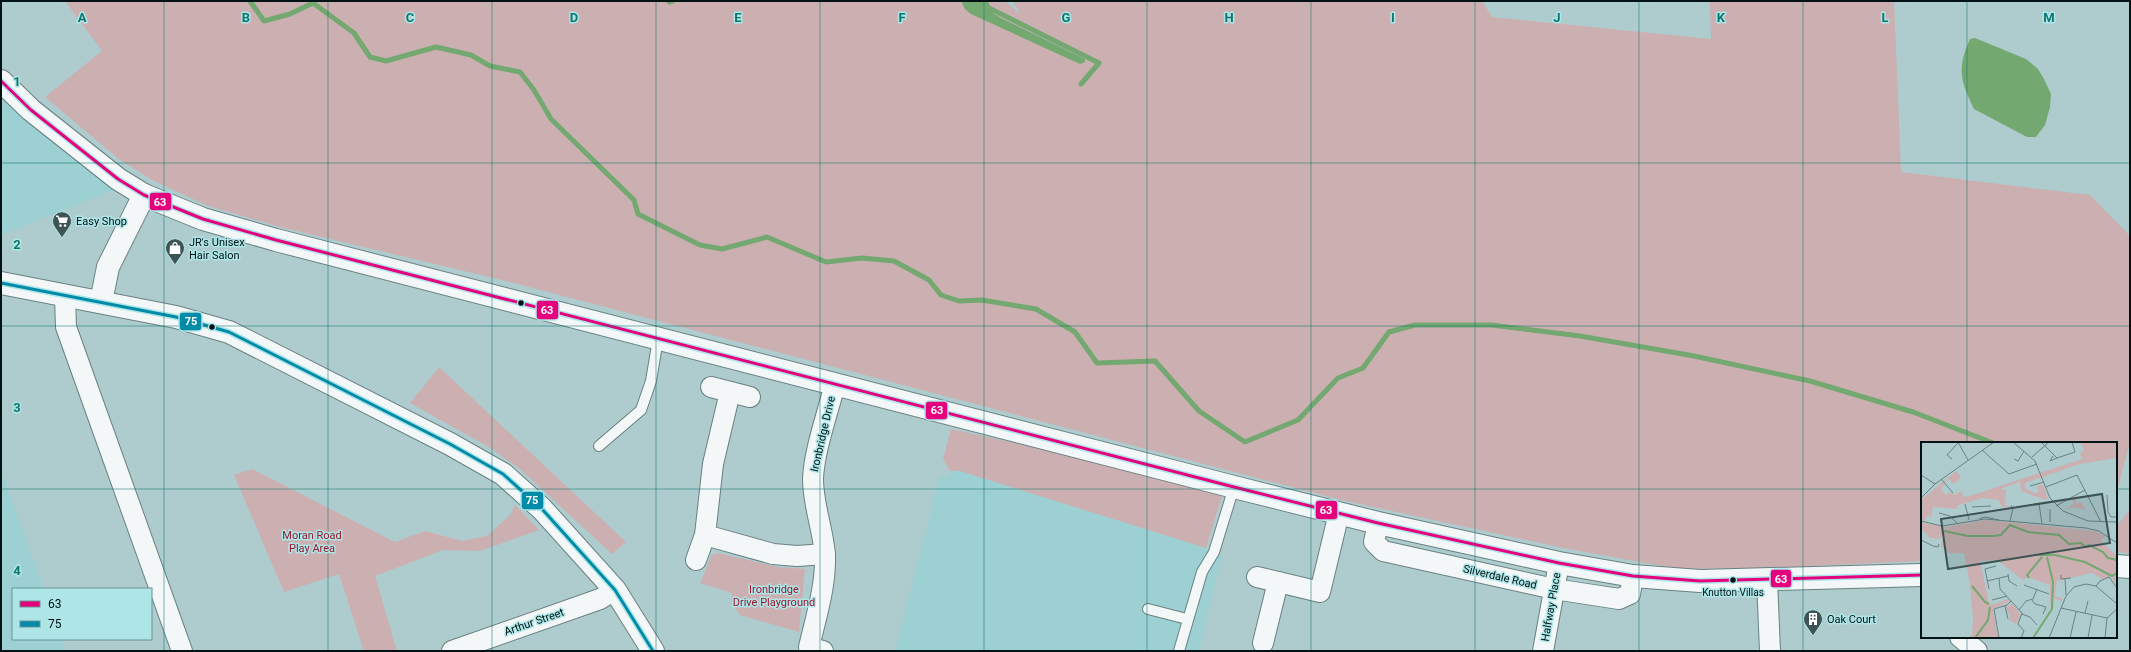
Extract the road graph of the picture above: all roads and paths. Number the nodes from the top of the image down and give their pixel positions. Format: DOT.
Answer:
graph roads {
  1 [pos="1,81"];
  2 [pos="144,195"];
  3 [pos="1,284"];
  4 [pos="66,296"];
  5 [pos="101,302"];
  6 [pos="658,339"];
  7 [pos="835,384"];
  8 [pos="711,387"];
  9 [pos="730,392"];
  10 [pos="750,397"];
  11 [pos="599,446"];
  12 [pos="1234,487"];
  13 [pos="1339,513"];
  14 [pos="1376,532"];
  15 [pos="705,535"];
  16 [pos="825,554"];
  17 [pos="696,560"];
  18 [pos="1559,563"];
  19 [pos="2117,566"];
  20 [pos="2130,567"];
  21 [pos="1921,575"];
  22 [pos="1257,577"];
  23 [pos="1767,580"];
  24 [pos="1278,582"];
  25 [pos="1632,585"];
  26 [pos="1554,589"];
  27 [pos="615,590"];
  28 [pos="1148,609"];
  29 [pos="1187,619"];
  30 [pos="1961,638"];
  31 [pos="1263,643"];
  32 [pos="182,651"];
  33 [pos="452,651"];
  34 [pos="653,651"];
  35 [pos="823,651"];
  36 [pos="1179,651"];
  37 [pos="1543,651"];
  38 [pos="1770,651"];
  39 [pos="1977,651"];
  1 -- 2 [label="main road, Silverdale Road"];
  2 -- 5 [label="main road"];
  2 -- 6 [label="main road, Silverdale Road"];
  3 -- 4 [label="main road"];
  4 -- 5 [label="main road"];
  4 -- 32 [label="street"];
  5 -- 27 [label="main road"];
  6 -- 7 [label="main road, Silverdale Road"];
  6 -- 11 [label="lane"];
  7 -- 12 [label="main road, Silverdale Road"];
  7 -- 16 [label="street, Ironbridge Drive"];
  8 -- 9 [label="street"];
  9 -- 10 [label="street"];
  9 -- 15 [label="street"];
  12 -- 13 [label="main road, Silverdale Road"];
  12 -- 29 [label="lane"];
  13 -- 14 [label="main road, Silverdale Road"];
  13 -- 24 [label="street"];
  14 -- 18 [label="main road, Silverdale Road"];
  14 -- 26 [label="street, Silverdale Road"];
  15 -- 16 [label="street"];
  15 -- 17 [label="street"];
  16 -- 35 [label="street, Ironbridge Drive"];
  18 -- 25 [label="main road, Silverdale Road"];
  18 -- 26 [label="street, Halfway Place"];
  19 -- 20 [label="main road"];
  21 -- 23 [label="main road, Silverdale Road"];
  22 -- 24 [label="street"];
  23 -- 25 [label="main road, Silverdale Road"];
  23 -- 38 [label="street"];
  24 -- 31 [label="street"];
  25 -- 26 [label="street, Silverdale Road"];
  26 -- 37 [label="street, Halfway Place"];
  27 -- 33 [label="street, Arthur Street"];
  27 -- 34 [label="main road"];
  28 -- 29 [label="lane"];
  29 -- 36 [label="lane"];
  30 -- 39 [label="street"];
}
